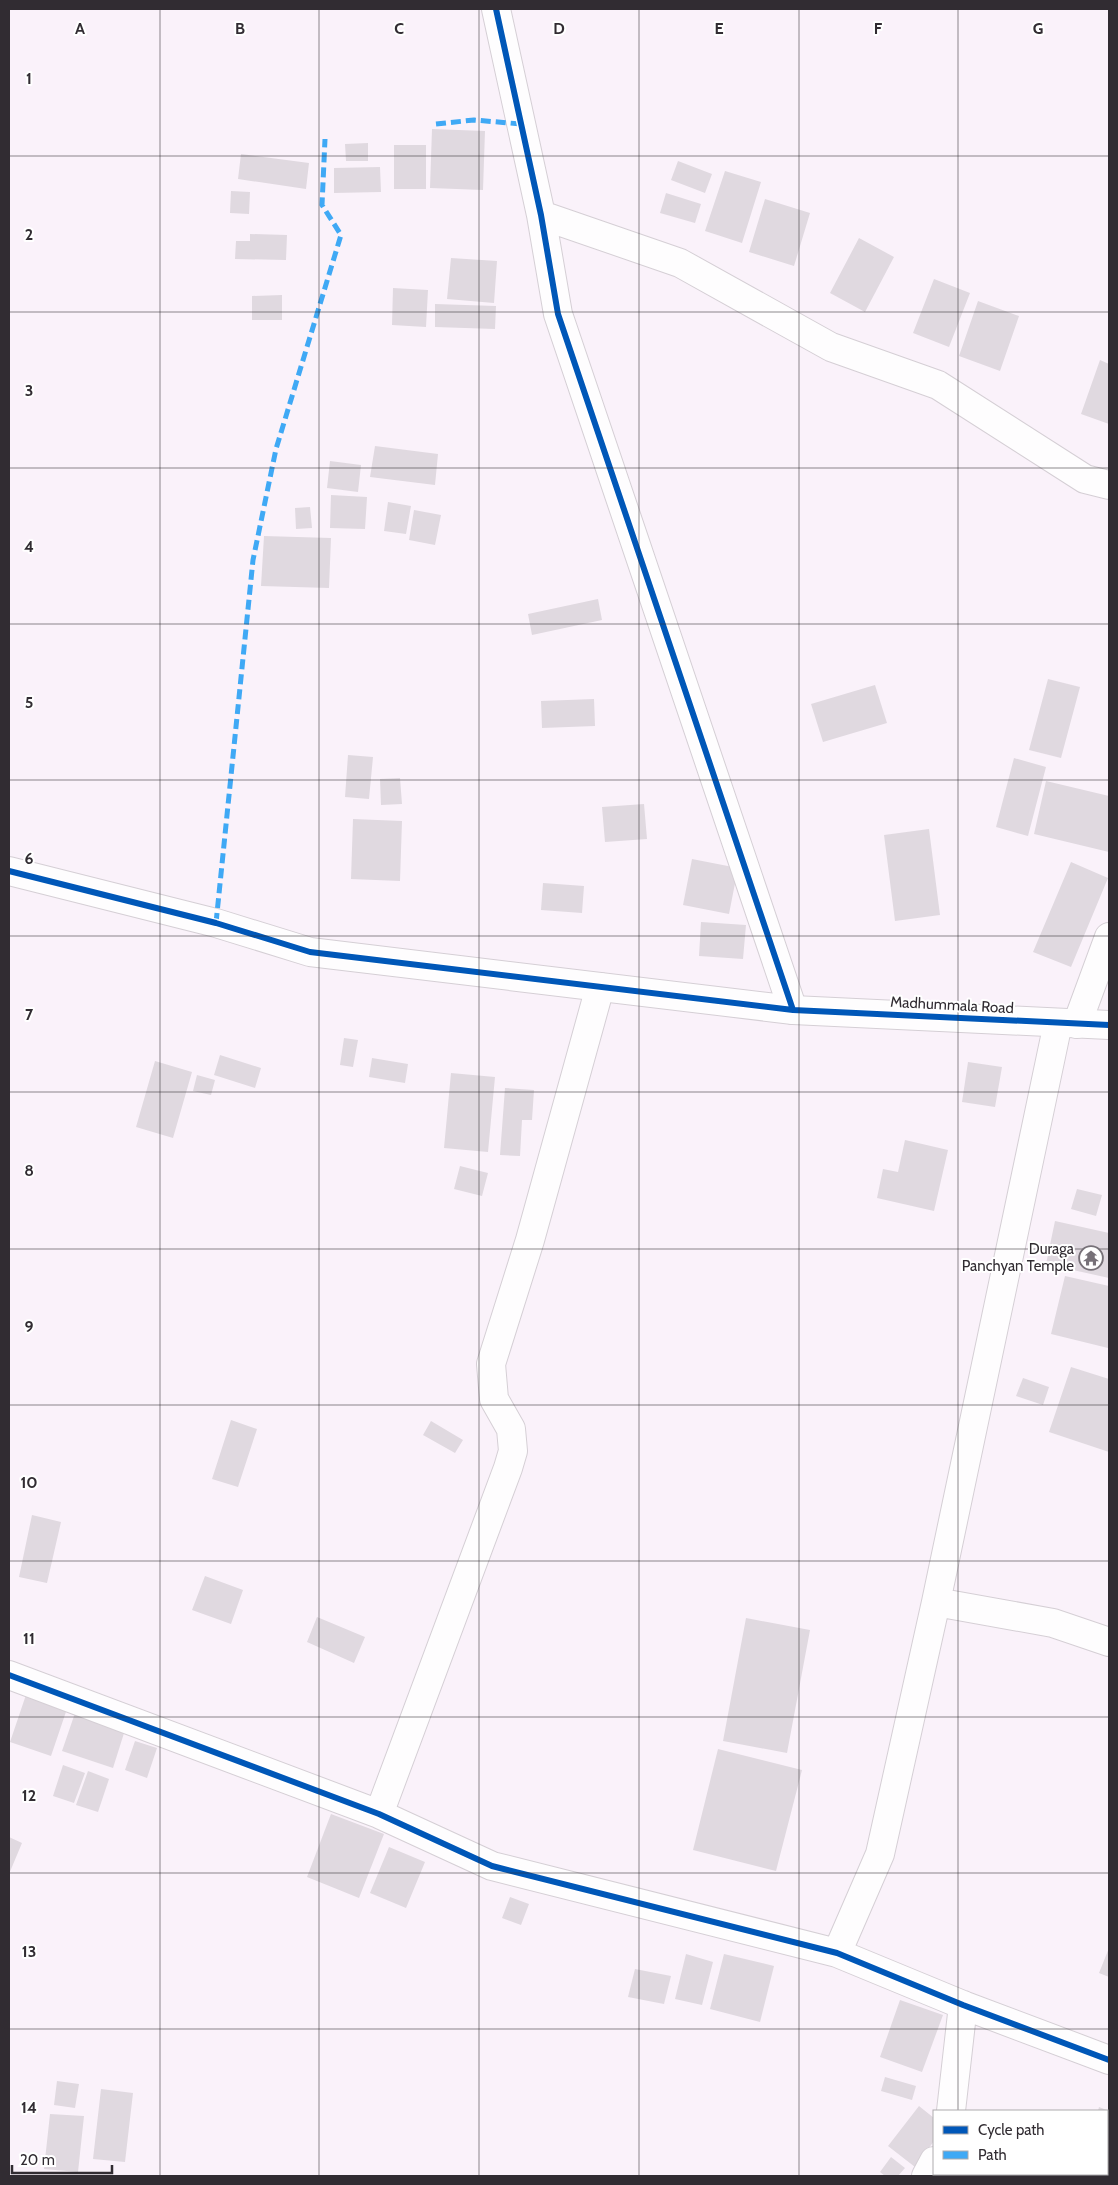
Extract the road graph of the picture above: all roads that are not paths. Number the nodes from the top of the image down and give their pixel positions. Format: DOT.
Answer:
graph roads {
  1 [pos="496,9"];
  2 [pos="541,215"];
  3 [pos="1109,485"];
  4 [pos="9,871"];
  5 [pos="1109,937"];
  6 [pos="600,987"];
  7 [pos="793,1010"];
  8 [pos="1067,1023"];
  9 [pos="1109,1025"];
  10 [pos="936,1602"];
  11 [pos="1109,1642"];
  12 [pos="9,1675"];
  13 [pos="379,1814"];
  14 [pos="837,1952"];
  15 [pos="963,2005"];
  16 [pos="1109,2060"];
  17 [pos="951,2110"];
  18 [pos="933,2163"];
  19 [pos="926,2176"];
  1 -- 2 [label="street"];
  2 -- 3 [label="street"];
  2 -- 7 [label="street"];
  4 -- 6 [label="street, Madhummala Road"];
  5 -- 8 [label="street"];
  6 -- 7 [label="street, Madhummala Road"];
  6 -- 13 [label="street"];
  7 -- 8 [label="street, Madhummala Road"];
  8 -- 9 [label="street, Madhummala Road"];
  8 -- 10 [label="street"];
  10 -- 11 [label="street"];
  10 -- 14 [label="street"];
  12 -- 13 [label="street"];
  13 -- 14 [label="street"];
  14 -- 15 [label="street"];
  15 -- 16 [label="street"];
  15 -- 17 [label="street"];
  18 -- 19 [label="street"];
}
